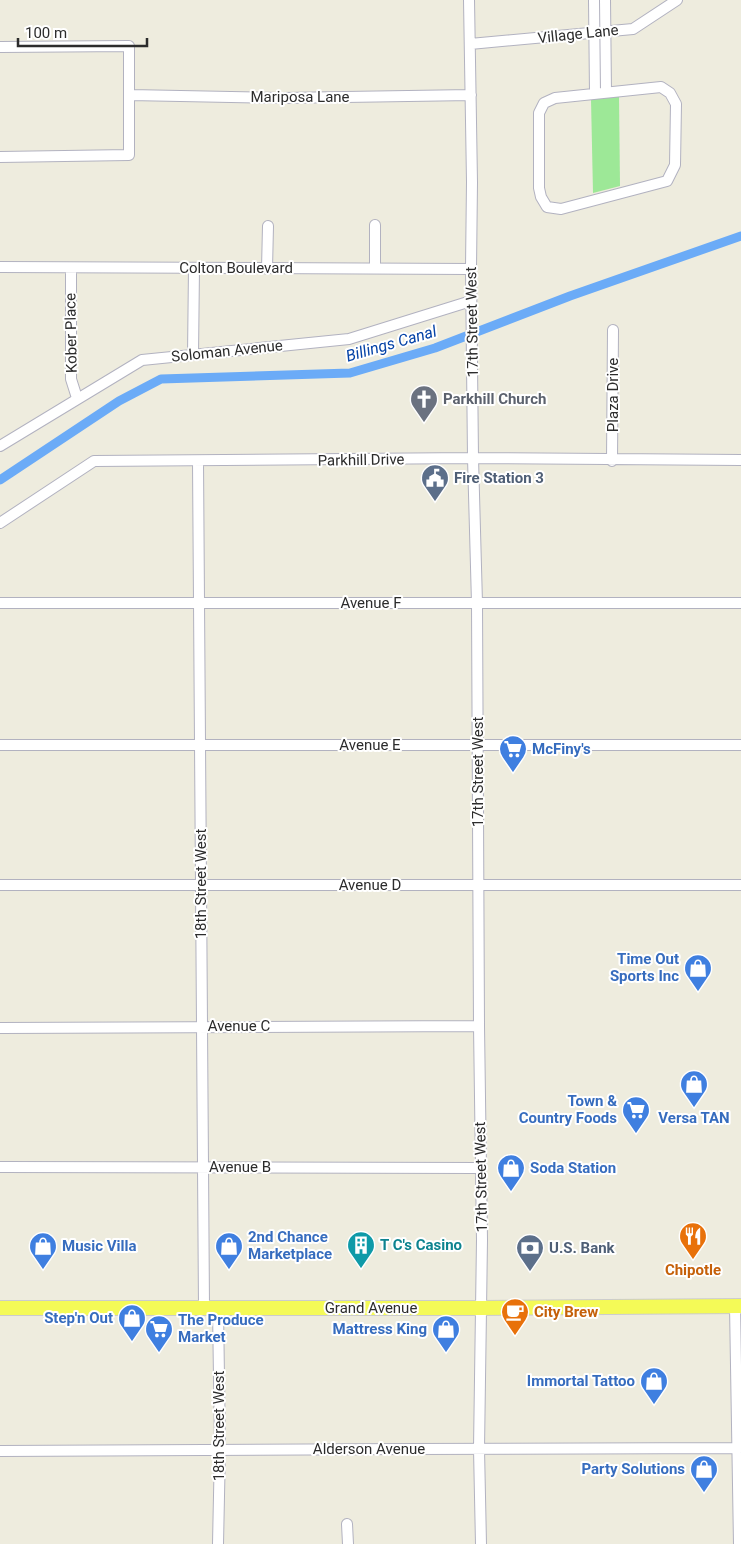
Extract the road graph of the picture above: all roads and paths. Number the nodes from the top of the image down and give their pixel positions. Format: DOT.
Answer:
graph roads {
  1 [pos="469,0"];
  2 [pos="594,0"];
  3 [pos="605,0"];
  4 [pos="677,0"];
  5 [pos="605,32"];
  6 [pos="594,33"];
  7 [pos="470,44"];
  8 [pos="0,47"];
  9 [pos="606,92"];
  10 [pos="594,93"];
  11 [pos="130,95"];
  12 [pos="471,95"];
  13 [pos="0,157"];
  14 [pos="375,225"];
  15 [pos="268,226"];
  16 [pos="0,267"];
  17 [pos="71,268"];
  18 [pos="194,268"];
  19 [pos="375,268"];
  20 [pos="267,269"];
  21 [pos="471,269"];
  22 [pos="472,301"];
  23 [pos="613,330"];
  24 [pos="193,355"];
  25 [pos="76,398"];
  26 [pos="0,446"];
  27 [pos="473,458"];
  28 [pos="741,460"];
  29 [pos="198,461"];
  30 [pos="612,461"];
  31 [pos="0,523"];
  32 [pos="0,602"];
  33 [pos="199,602"];
  34 [pos="477,603"];
  35 [pos="741,603"];
  36 [pos="0,745"];
  37 [pos="200,745"];
  38 [pos="478,745"];
  39 [pos="741,745"];
  40 [pos="0,885"];
  41 [pos="201,885"];
  42 [pos="479,885"];
  43 [pos="741,885"];
  44 [pos="202,1026"];
  45 [pos="479,1026"];
  46 [pos="0,1028"];
  47 [pos="0,1167"];
  48 [pos="203,1167"];
  49 [pos="480,1168"];
  50 [pos="738,1306"];
  51 [pos="0,1308"];
  52 [pos="211,1308"];
  53 [pos="480,1308"];
  54 [pos="220,1448"];
  55 [pos="738,1448"];
  56 [pos="479,1449"];
  57 [pos="0,1451"];
  58 [pos="347,1524"];
  59 [pos="218,1544"];
  60 [pos="348,1544"];
  61 [pos="480,1544"];
  62 [pos="739,1544"];
  1 -- 7 [label="street, 17th Street West"];
  2 -- 6 [label="street"];
  3 -- 5 [label="street"];
  4 -- 5 [label="street, Village Lane"];
  5 -- 6 [label="street, Village Lane"];
  5 -- 9 [label="street"];
  6 -- 7 [label="street, Village Lane"];
  6 -- 10 [label="street"];
  7 -- 12 [label="street, 17th Street West"];
  8 -- 11 [label="street"];
  9 -- 10 [label="street"];
  9 -- 10 [label="street"];
  11 -- 12 [label="street, Mariposa Lane"];
  11 -- 13 [label="street"];
  12 -- 21 [label="street, 17th Street West"];
  14 -- 19 [label="street"];
  15 -- 20 [label="street"];
  16 -- 17 [label="street, Colton Boulevard"];
  17 -- 18 [label="street, Colton Boulevard"];
  17 -- 25 [label="street, Kober Place"];
  18 -- 20 [label="street, Colton Boulevard"];
  18 -- 24 [label="street"];
  19 -- 20 [label="street, Colton Boulevard"];
  19 -- 21 [label="street, Colton Boulevard"];
  21 -- 22 [label="street, 17th Street West"];
  22 -- 24 [label="street, Soloman Avenue"];
  22 -- 27 [label="street, 17th Street West"];
  23 -- 30 [label="street, Plaza Drive"];
  24 -- 25 [label="street, Soloman Avenue"];
  25 -- 26 [label="street, Soloman Avenue"];
  27 -- 29 [label="street, Parkhill Drive"];
  27 -- 30 [label="street, Parkhill Drive"];
  27 -- 34 [label="street, 17th Street West"];
  28 -- 30 [label="street, Parkhill Drive"];
  29 -- 31 [label="street, Parkhill Drive"];
  29 -- 33 [label="street, 18th Street West"];
  32 -- 33 [label="street, Avenue F"];
  33 -- 34 [label="street, Avenue F"];
  33 -- 37 [label="street, 18th Street West"];
  34 -- 35 [label="street, Avenue F"];
  34 -- 38 [label="street, 17th Street West"];
  36 -- 37 [label="street, Avenue E"];
  37 -- 38 [label="street, Avenue E"];
  37 -- 41 [label="street, 18th Street West"];
  38 -- 39 [label="street, Avenue E"];
  38 -- 42 [label="street, 17th Street West"];
  40 -- 41 [label="street, Avenue D"];
  41 -- 42 [label="street, Avenue D"];
  41 -- 44 [label="street, 18th Street West"];
  42 -- 43 [label="street, Avenue D"];
  42 -- 45 [label="street, 17th Street West"];
  44 -- 45 [label="street, Avenue C"];
  44 -- 46 [label="street, Avenue C"];
  44 -- 48 [label="street, 18th Street West"];
  45 -- 49 [label="street, 17th Street West"];
  47 -- 48 [label="street, Avenue B"];
  48 -- 49 [label="street, Avenue B"];
  48 -- 52 [label="street, 18th Street West"];
  49 -- 53 [label="street, 17th Street West"];
  50 -- 53 [label="main road, Grand Avenue"];
  50 -- 55 [label="street"];
  51 -- 52 [label="main road, Grand Avenue"];
  52 -- 53 [label="main road, Grand Avenue"];
  52 -- 54 [label="street, 18th Street West"];
  53 -- 56 [label="street, 17th Street West"];
  54 -- 56 [label="street, Alderson Avenue"];
  54 -- 57 [label="street, Alderson Avenue"];
  54 -- 59 [label="street, 18th Street West"];
  55 -- 56 [label="street, Alderson Avenue"];
  55 -- 62 [label="street"];
  56 -- 61 [label="street, 17th Street West"];
  58 -- 60 [label="street"];
}
